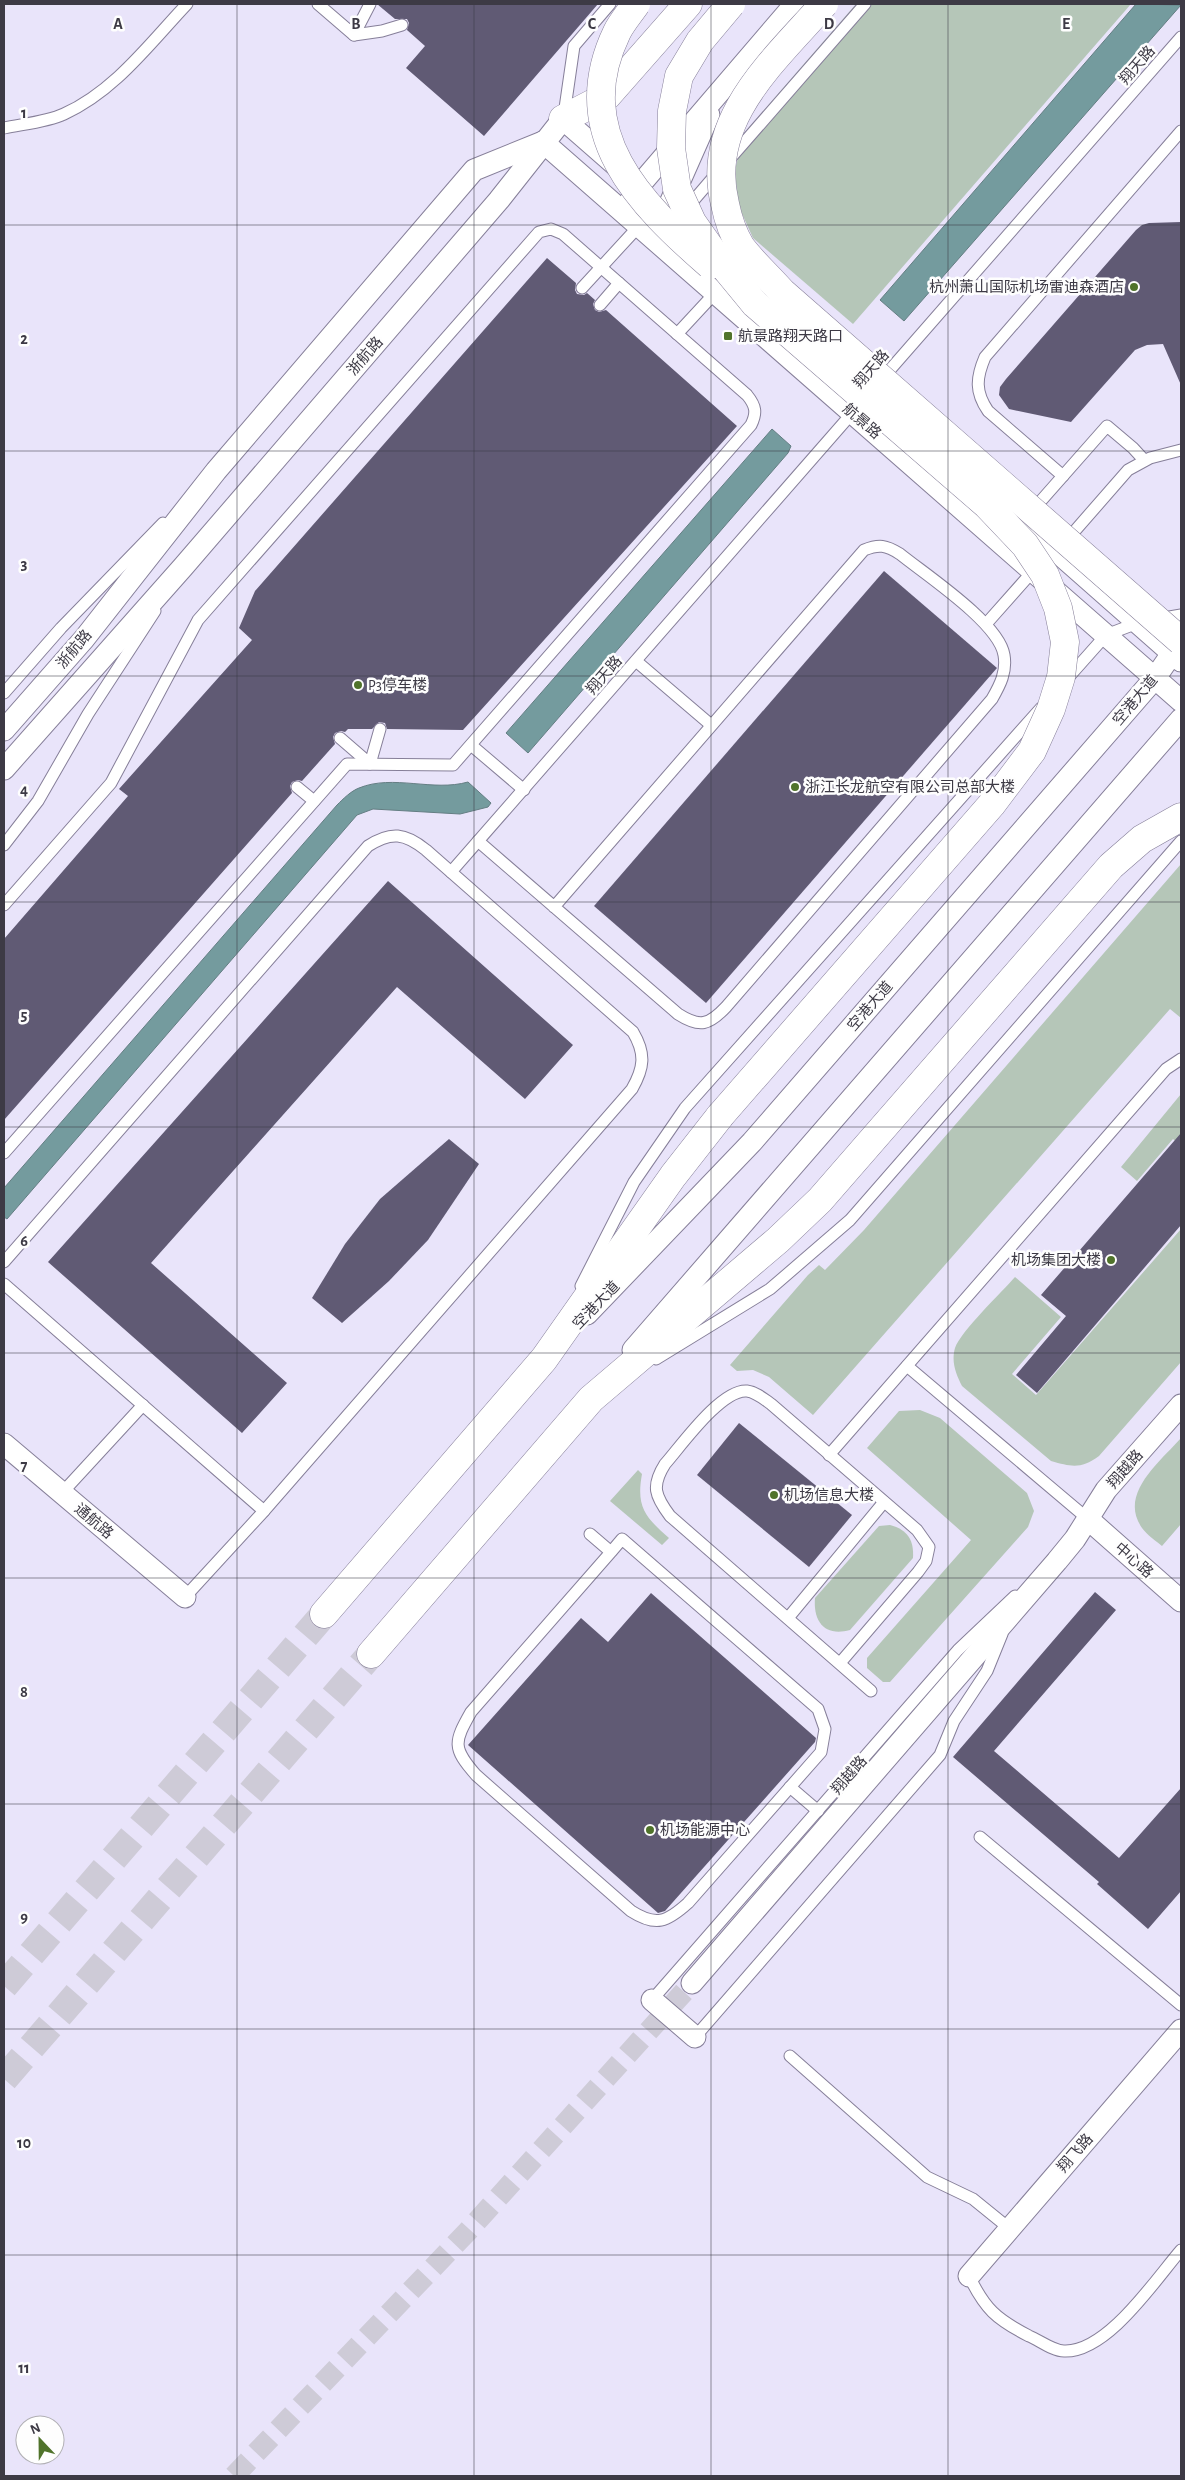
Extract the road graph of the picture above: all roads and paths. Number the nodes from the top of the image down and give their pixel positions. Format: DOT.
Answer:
graph roads {
  1 [pos="187,4"];
  2 [pos="318,4"];
  3 [pos="370,4"];
  4 [pos="610,4"];
  5 [pos="636,4"];
  6 [pos="663,4"];
  7 [pos="688,4"];
  8 [pos="731,4"];
  9 [pos="795,4"];
  10 [pos="824,4"];
  11 [pos="864,4"];
  12 [pos="402,25"];
  13 [pos="354,35"];
  14 [pos="1181,37"];
  15 [pos="722,88"];
  16 [pos="563,119"];
  17 [pos="4,128"];
  18 [pos="1181,131"];
  19 [pos="543,142"];
  20 [pos="639,186"];
  21 [pos="667,210"];
  22 [pos="637,224"];
  23 [pos="600,267"];
  24 [pos="619,284"];
  25 [pos="582,288"];
  26 [pos="715,293"];
  27 [pos="755,304"];
  28 [pos="600,305"];
  29 [pos="677,334"];
  30 [pos="873,390"];
  31 [pos="852,413"];
  32 [pos="1181,450"];
  33 [pos="1144,460"];
  34 [pos="216,471"];
  35 [pos="1063,476"];
  36 [pos="1022,522"];
  37 [pos="1057,552"];
  38 [pos="183,567"];
  39 [pos="1033,571"];
  40 [pos="1181,615"];
  41 [pos="1137,622"];
  42 [pos="986,624"];
  43 [pos="1106,635"];
  44 [pos="1179,649"];
  45 [pos="636,661"];
  46 [pos="1156,678"];
  47 [pos="4,693"];
  48 [pos="1181,701"];
  49 [pos="1181,719"];
  50 [pos="711,725"];
  51 [pos="380,729"];
  52 [pos="4,730"];
  53 [pos="340,738"];
  54 [pos="471,745"];
  55 [pos="370,764"];
  56 [pos="4,769"];
  57 [pos="298,786"];
  58 [pos="524,790"];
  59 [pos="314,801"];
  60 [pos="1181,817"];
  61 [pos="478,841"];
  62 [pos="1181,841"];
  63 [pos="4,845"];
  64 [pos="452,872"];
  65 [pos="4,905"];
  66 [pos="554,907"];
  67 [pos="1181,1059"];
  68 [pos="4,1153"];
  69 [pos="4,1262"];
  70 [pos="4,1284"];
  71 [pos="544,1359"];
  72 [pos="907,1366"];
  73 [pos="590,1399"];
  74 [pos="143,1405"];
  75 [pos="1181,1405"];
  76 [pos="4,1444"];
  77 [pos="830,1455"];
  78 [pos="61,1494"];
  79 [pos="884,1502"];
  80 [pos="264,1511"];
  81 [pos="1088,1519"];
  82 [pos="590,1534"];
  83 [pos="611,1552"];
  84 [pos="1057,1561"];
  85 [pos="185,1597"];
  86 [pos="1181,1601"];
  87 [pos="324,1614"];
  88 [pos="1008,1617"];
  89 [pos="788,1618"];
  90 [pos="371,1654"];
  91 [pos="840,1663"];
  92 [pos="872,1691"];
  93 [pos="790,1787"];
  94 [pos="818,1811"];
  95 [pos="980,1836"];
  96 [pos="692,1983"];
  97 [pos="652,2000"];
  98 [pos="1181,2005"];
  99 [pos="1181,2030"];
  100 [pos="695,2037"];
  101 [pos="790,2056"];
  102 [pos="1010,2230"];
  103 [pos="1181,2250"];
  104 [pos="969,2276"];
  1 -- 17 [label="lane"];
  2 -- 13 [label="lane"];
  3 -- 13 [label="lane"];
  4 -- 16 [label="lane"];
  5 -- 27 [label="main road, bridge"];
  6 -- 16 [label="main road"];
  7 -- 16 [label="main road"];
  8 -- 27 [label="main road, bridge"];
  9 -- 15 [label="street"];
  10 -- 44 [label="main road, bridge"];
  11 -- 21 [label="lane"];
  12 -- 13 [label="lane"];
  14 -- 30 [label="lane, 翔天路"];
  15 -- 20 [label="street"];
  15 -- 21 [label="street"];
  16 -- 19 [label="street, 浙航路"];
  16 -- 20 [label="street, 航景路"];
  18 -- 35 [label="lane"];
  19 -- 22 [label="street, 航景路"];
  19 -- 34 [label="street, 浙航路"];
  19 -- 38 [label="street, 浙航路"];
  20 -- 21 [label="street, 航景路"];
  20 -- 22 [label="street"];
  21 -- 22 [label="street"];
  21 -- 30 [label="street, 航景路"];
  22 -- 23 [label="lane"];
  22 -- 26 [label="street, 航景路"];
  23 -- 24 [label="lane"];
  23 -- 25 [label="lane"];
  23 -- 65 [label="lane"];
  24 -- 28 [label="lane"];
  24 -- 29 [label="lane"];
  26 -- 29 [label="lane"];
  26 -- 31 [label="street, 航景路"];
  27 -- 71 [label="main road, 空港大道, bridge"];
  29 -- 54 [label="lane"];
  30 -- 31 [label="lane, 翔天路"];
  30 -- 36 [label="street, 航景路"];
  31 -- 39 [label="street, 航景路"];
  31 -- 45 [label="lane, 翔天路"];
  32 -- 33 [label="lane"];
  33 -- 35 [label="lane"];
  33 -- 37 [label="lane"];
  34 -- 47 [label="lane, 浙航路"];
  34 -- 52 [label="street, 浙航路"];
  35 -- 36 [label="lane"];
  36 -- 37 [label="street, 航景路"];
  37 -- 41 [label="street, 航景路"];
  38 -- 56 [label="street, 浙航路"];
  38 -- 63 [label="lane, 浙航路"];
  39 -- 42 [label="lane"];
  39 -- 43 [label="street, 航景路"];
  40 -- 41 [label="lane"];
  41 -- 43 [label="lane"];
  41 -- 44 [label="street, 航景路"];
  42 -- 50 [label="lane"];
  42 -- 66 [label="lane"];
  43 -- 46 [label="street, 航景路"];
  43 -- 71 [label="lane"];
  44 -- 46 [label="street, 空港大道"];
  45 -- 50 [label="lane"];
  45 -- 58 [label="lane, 翔天路"];
  46 -- 48 [label="street, 航景路"];
  46 -- 71 [label="street, 空港大道"];
  49 -- 73 [label="street"];
  50 -- 66 [label="lane"];
  51 -- 55 [label="lane"];
  53 -- 55 [label="lane"];
  54 -- 55 [label="lane"];
  54 -- 58 [label="lane"];
  55 -- 59 [label="lane"];
  57 -- 59 [label="lane"];
  58 -- 61 [label="lane, 翔天路"];
  59 -- 68 [label="lane"];
  60 -- 73 [label="main road"];
  61 -- 64 [label="lane, 翔天路"];
  61 -- 66 [label="lane"];
  62 -- 73 [label="lane"];
  64 -- 69 [label="lane"];
  64 -- 80 [label="lane"];
  67 -- 72 [label="lane"];
  70 -- 74 [label="lane"];
  71 -- 87 [label="main road, 空港大道"];
  72 -- 77 [label="lane"];
  72 -- 81 [label="lane"];
  73 -- 90 [label="main road"];
  74 -- 78 [label="lane"];
  74 -- 80 [label="lane"];
  75 -- 81 [label="street, 翔越路"];
  76 -- 78 [label="street, 通航路"];
  77 -- 79 [label="lane"];
  77 -- 89 [label="lane"];
  78 -- 85 [label="street, 通航路"];
  79 -- 89 [label="lane"];
  79 -- 91 [label="lane"];
  80 -- 85 [label="lane"];
  81 -- 84 [label="street, 翔越路"];
  81 -- 86 [label="street, 中心路"];
  82 -- 83 [label="lane"];
  83 -- 93 [label="lane"];
  83 -- 93 [label="lane"];
  84 -- 88 [label="street, 翔越路"];
  84 -- 94 [label="lane, 翔越路"];
  88 -- 96 [label="street, 翔越路"];
  88 -- 100 [label="lane, 翔越路"];
  89 -- 91 [label="lane"];
  91 -- 92 [label="lane"];
  93 -- 94 [label="lane"];
  94 -- 97 [label="lane, 翔越路"];
  95 -- 98 [label="lane"];
  97 -- 100 [label="street"];
  99 -- 102 [label="street, 翔飞路"];
  101 -- 102 [label="lane"];
  102 -- 104 [label="street, 翔飞路"];
  103 -- 104 [label="lane"];
}
